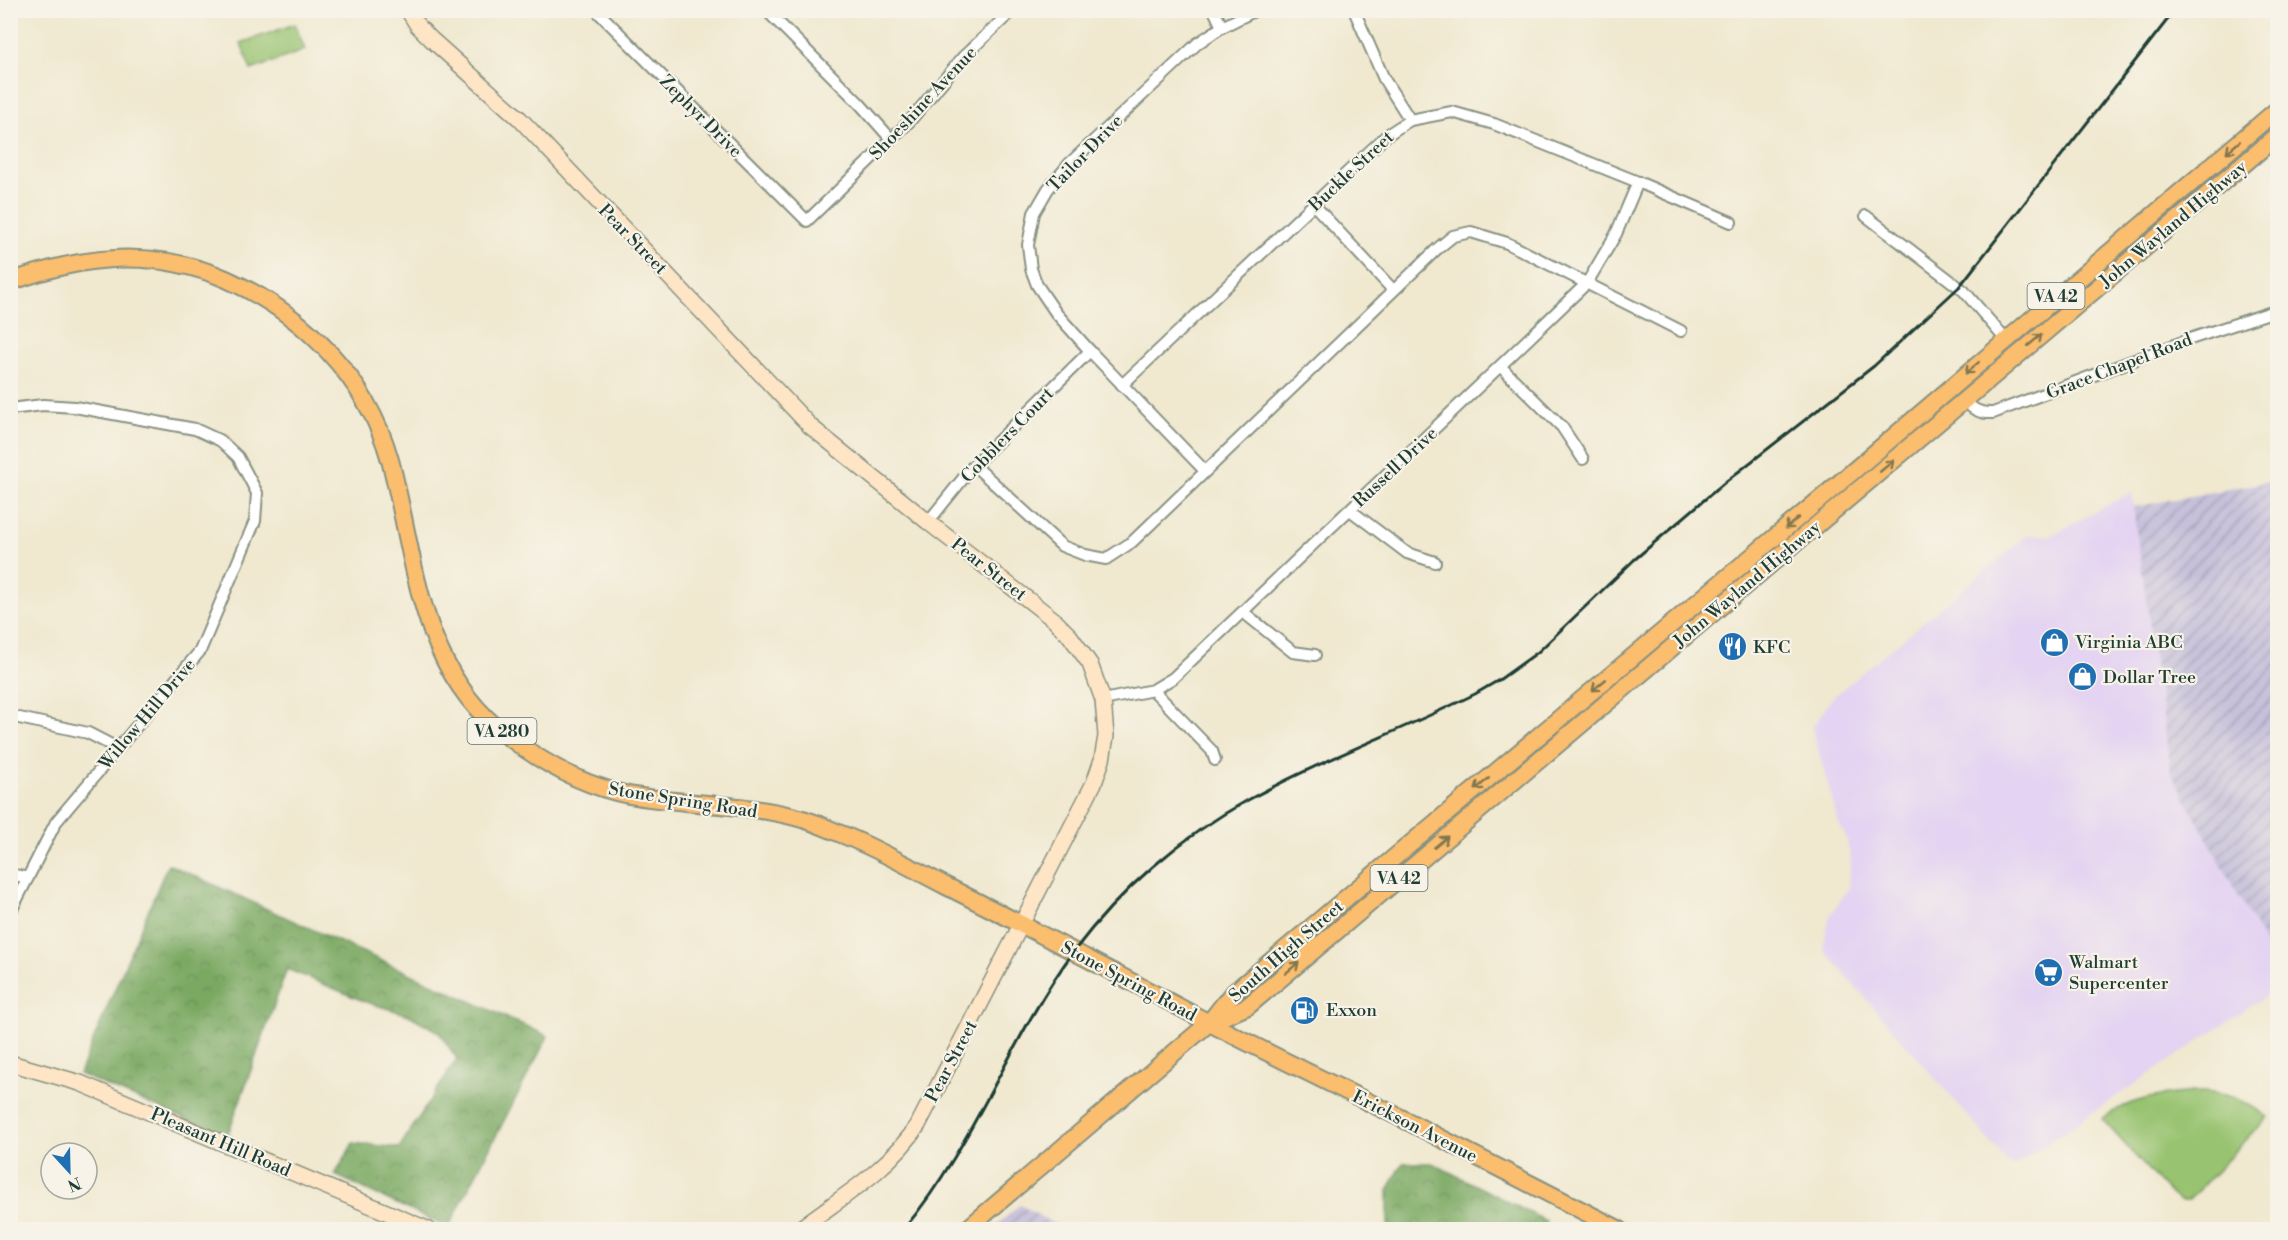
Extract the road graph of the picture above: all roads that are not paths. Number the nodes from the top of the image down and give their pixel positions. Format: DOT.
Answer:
graph roads {
  1 [pos="408,10"];
  2 [pos="596,10"];
  3 [pos="766,10"];
  4 [pos="1013,10"];
  5 [pos="1214,10"];
  6 [pos="1256,10"];
  7 [pos="1354,10"];
  8 [pos="1222,27"];
  9 [pos="2277,109"];
  10 [pos="1410,120"];
  11 [pos="2277,135"];
  12 [pos="891,139"];
  13 [pos="1638,182"];
  14 [pos="1314,205"];
  15 [pos="1866,216"];
  16 [pos="807,221"];
  17 [pos="1731,222"];
  18 [pos="10,282"];
  19 [pos="1587,283"];
  20 [pos="1393,290"];
  21 [pos="2277,310"];
  22 [pos="1681,331"];
  23 [pos="2005,339"];
  24 [pos="1090,351"];
  25 [pos="1500,367"];
  26 [pos="1122,385"];
  27 [pos="1964,400"];
  28 [pos="10,409"];
  29 [pos="1583,459"];
  30 [pos="974,465"];
  31 [pos="1205,471"];
  32 [pos="1350,510"];
  33 [pos="928,522"];
  34 [pos="1435,562"];
  35 [pos="1243,612"];
  36 [pos="1315,655"];
  37 [pos="1153,690"];
  38 [pos="1103,700"];
  39 [pos="10,716"];
  40 [pos="1527,746"];
  41 [pos="117,748"];
  42 [pos="1215,760"];
  43 [pos="10,874"];
  44 [pos="28,878"];
  45 [pos="10,913"];
  46 [pos="1022,924"];
  47 [pos="1209,1023"];
  48 [pos="10,1063"];
  49 [pos="424,1229"];
  50 [pos="798,1230"];
  51 [pos="966,1230"];
  52 [pos="1620,1230"];
  1 -- 33 [label="street, Pear Street"];
  2 -- 16 [label="street, Zephyr Drive"];
  3 -- 12 [label="street"];
  4 -- 12 [label="street, Shoeshine Avenue"];
  5 -- 8 [label="street"];
  6 -- 8 [label="street, Tailor Drive"];
  7 -- 10 [label="street"];
  8 -- 24 [label="street, Tailor Drive"];
  9 -- 23 [label="main road, John Wayland Highway / VA 42, one-way"];
  10 -- 13 [label="street, Buckle Street"];
  10 -- 14 [label="street, Buckle Street"];
  27 -- 11 [label="main road, John Wayland Highway / VA 42, one-way"];
  12 -- 16 [label="street, Shoeshine Avenue"];
  13 -- 17 [label="street, Buckle Street"];
  13 -- 19 [label="street, Russell Drive"];
  14 -- 20 [label="street"];
  14 -- 26 [label="street, Buckle Street"];
  15 -- 23 [label="street"];
  18 -- 46 [label="main road, Stone Spring Road / VA 280"];
  19 -- 20 [label="street"];
  19 -- 22 [label="street"];
  19 -- 25 [label="street, Russell Drive"];
  20 -- 31 [label="street"];
  21 -- 27 [label="street, Grace Chapel Road"];
  23 -- 40 [label="main road, John Wayland Highway / VA 42, one-way"];
  24 -- 26 [label="street, Tailor Drive"];
  24 -- 30 [label="street, Cobblers Court"];
  25 -- 29 [label="street"];
  25 -- 32 [label="street, Russell Drive"];
  26 -- 31 [label="street, Tailor Drive"];
  47 -- 27 [label="main road, John Wayland Highway / VA 42, one-way"];
  28 -- 41 [label="street, Willow Hill Drive"];
  30 -- 31 [label="street"];
  30 -- 33 [label="street, Cobblers Court"];
  32 -- 34 [label="street"];
  32 -- 35 [label="street, Russell Drive"];
  33 -- 38 [label="street, Pear Street"];
  35 -- 36 [label="street"];
  35 -- 37 [label="street, Russell Drive"];
  37 -- 38 [label="street, Russell Drive"];
  37 -- 42 [label="street"];
  38 -- 46 [label="street, Pear Street"];
  39 -- 41 [label="street"];
  40 -- 47 [label="main road, South High Street / VA 42, one-way"];
  41 -- 44 [label="street, Willow Hill Drive"];
  43 -- 44 [label="street"];
  44 -- 45 [label="street, Willow Hill Drive"];
  46 -- 47 [label="main road, Stone Spring Road / VA 280"];
  46 -- 50 [label="street, Pear Street"];
  47 -- 51 [label="main road, South High Street / VA 42"];
  47 -- 52 [label="main road, Erickson Avenue"];
  48 -- 49 [label="street, Pleasant Hill Road"];
}
